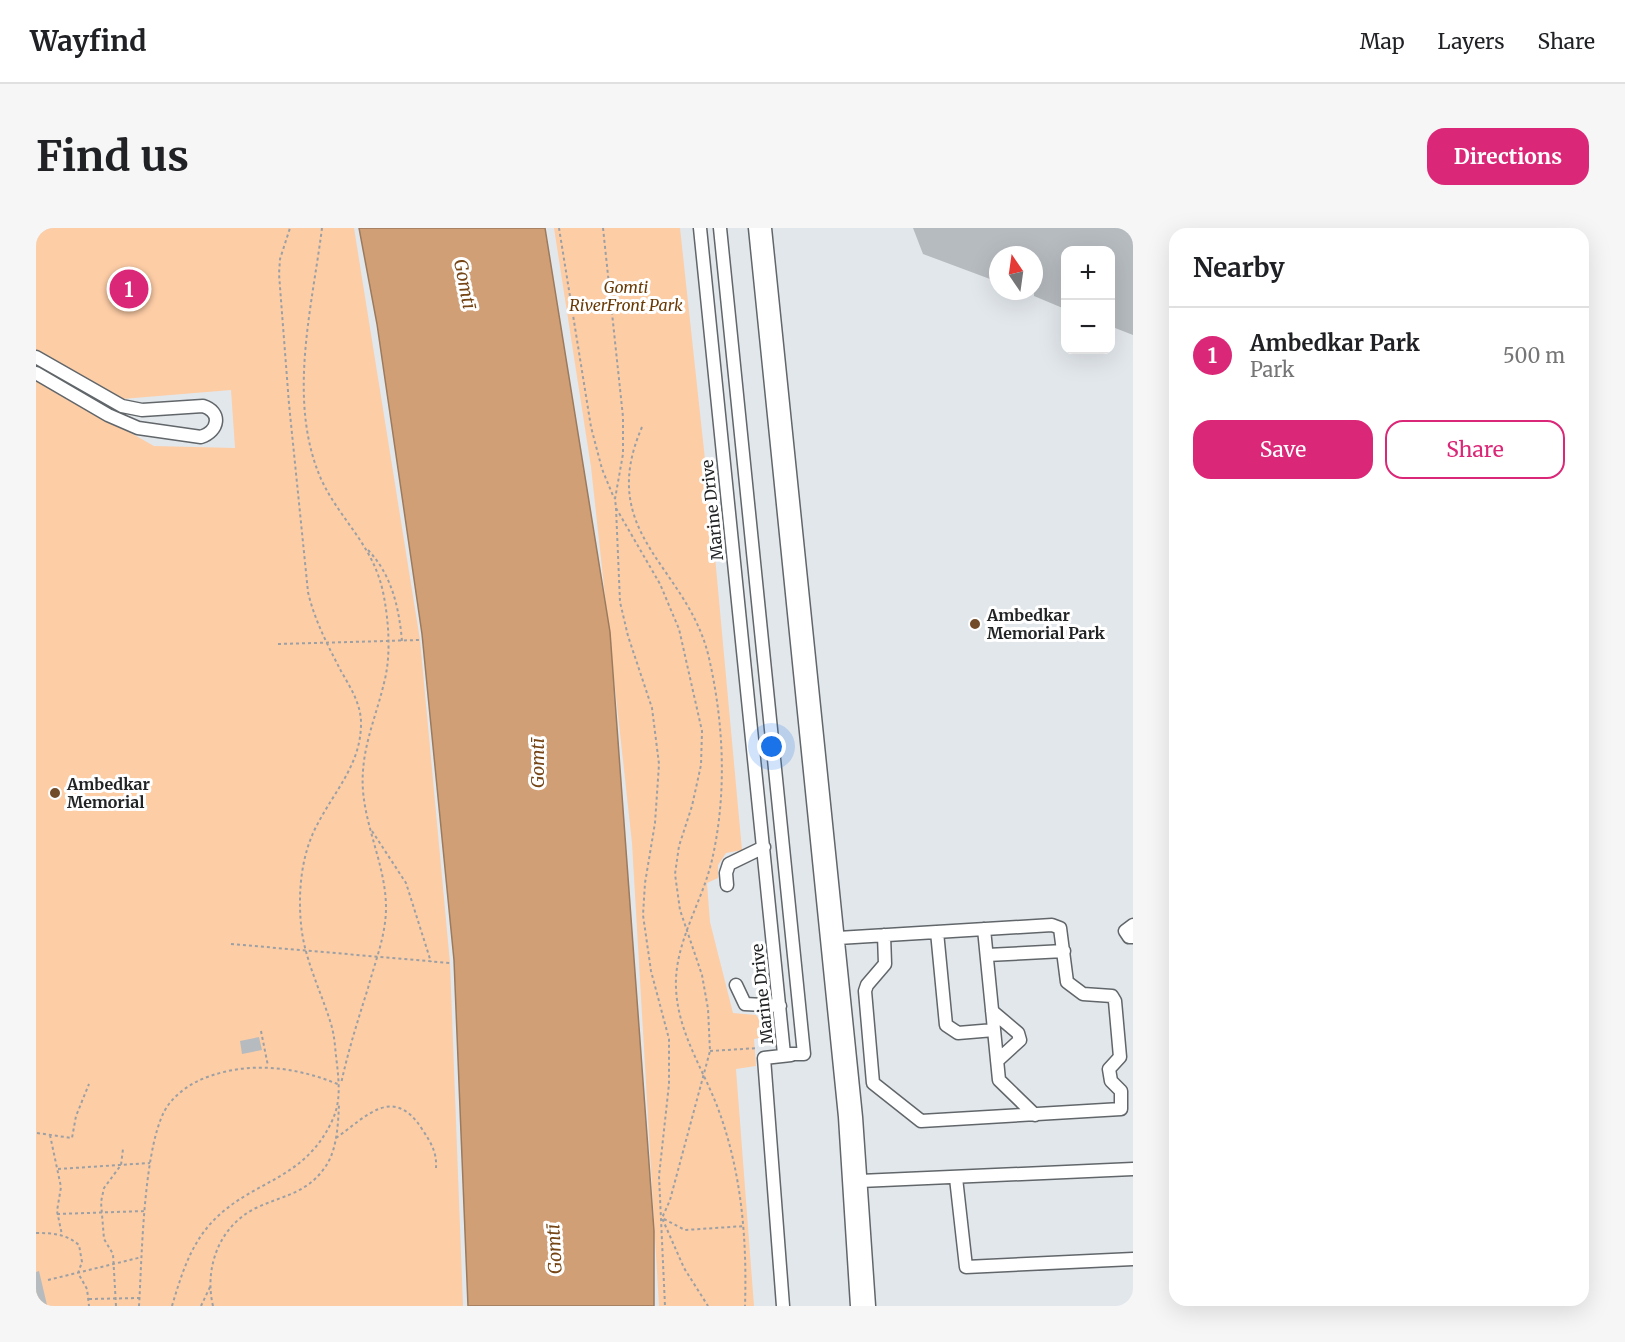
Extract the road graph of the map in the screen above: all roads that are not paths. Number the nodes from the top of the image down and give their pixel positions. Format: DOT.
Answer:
graph roads {
  1 [pos="700,228"];
  2 [pos="720,228"];
  3 [pos="755,228"];
  4 [pos="765,228"];
  5 [pos="36,357"];
  6 [pos="36,373"];
  7 [pos="758,596"];
  8 [pos="738,597"];
  9 [pos="764,848"];
  10 [pos="727,885"];
  11 [pos="1133,925"];
  12 [pos="984,929"];
  13 [pos="937,932"];
  14 [pos="884,935"];
  15 [pos="1133,937"];
  16 [pos="838,938"];
  17 [pos="1064,951"];
  18 [pos="987,955"];
  19 [pos="735,985"];
  20 [pos="780,1006"];
  21 [pos="992,1011"];
  22 [pos="994,1030"];
  23 [pos="795,1054"];
  24 [pos="997,1061"];
  25 [pos="1035,1115"];
  26 [pos="1133,1169"];
  27 [pos="956,1178"];
  28 [pos="860,1181"];
  29 [pos="1133,1259"];
  30 [pos="783,1306"];
  31 [pos="857,1306"];
  32 [pos="869,1306"];
  1 -- 8 [label="street, Marine Drive"];
  2 -- 7 [label="street, Marine Drive"];
  3 -- 31 [label="street"];
  4 -- 16 [label="street"];
  5 -- 6 [label="street"];
  7 -- 8 [label="street"];
  7 -- 23 [label="street, Marine Drive"];
  8 -- 9 [label="street, Marine Drive"];
  9 -- 10 [label="street"];
  9 -- 20 [label="street, Marine Drive"];
  11 -- 15 [label="street"];
  12 -- 13 [label="street"];
  12 -- 17 [label="street"];
  12 -- 18 [label="street"];
  13 -- 14 [label="street"];
  13 -- 22 [label="street"];
  14 -- 16 [label="street"];
  14 -- 25 [label="street"];
  16 -- 28 [label="street"];
  17 -- 18 [label="street"];
  17 -- 25 [label="street"];
  18 -- 21 [label="street"];
  19 -- 20 [label="street"];
  20 -- 23 [label="street, Marine Drive"];
  21 -- 22 [label="street"];
  21 -- 24 [label="street"];
  22 -- 24 [label="street"];
  23 -- 30 [label="street"];
  24 -- 25 [label="street"];
  26 -- 27 [label="street"];
  27 -- 28 [label="street"];
  27 -- 29 [label="street"];
  28 -- 32 [label="street"];
}
